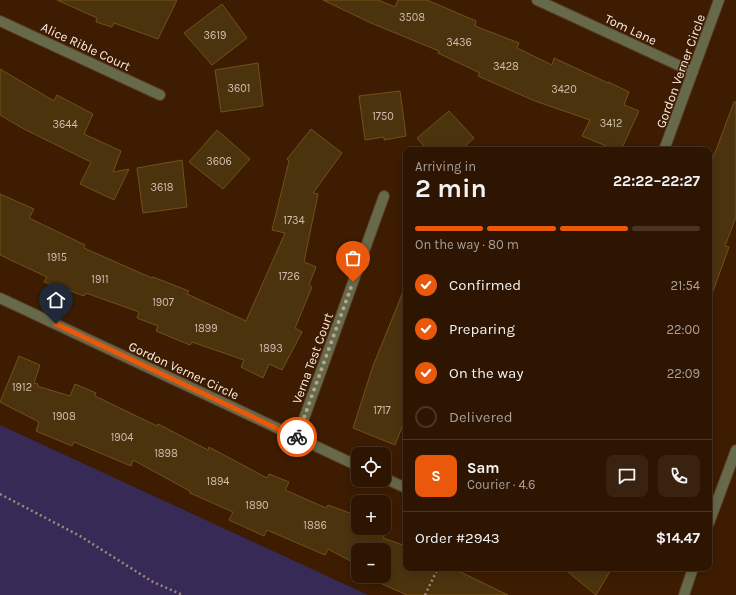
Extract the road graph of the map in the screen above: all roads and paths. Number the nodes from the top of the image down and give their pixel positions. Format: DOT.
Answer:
graph roads {
  1 [pos="537,0"];
  2 [pos="719,0"];
  3 [pos="0,21"];
  4 [pos="693,72"];
  5 [pos="160,95"];
  6 [pos="665,147"];
  7 [pos="384,196"];
  8 [pos="0,298"];
  9 [pos="297,438"];
  10 [pos="736,450"];
  11 [pos="351,463"];
  12 [pos="391,481"];
  13 [pos="403,487"];
  14 [pos="0,494"];
  15 [pos="712,515"];
  16 [pos="437,571"];
  17 [pos="691,571"];
  18 [pos="182,595"];
  19 [pos="425,595"];
  20 [pos="684,595"];
  1 -- 4 [label="street, Tom Lane"];
  2 -- 4 [label="street, Gordon Verner Circle"];
  3 -- 5 [label="street, Alice Rible Court"];
  4 -- 6 [label="street, Gordon Verner Circle"];
  7 -- 9 [label="street, Verna Test Court"];
  8 -- 9 [label="street, Gordon Verner Circle"];
  9 -- 11 [label="street, Gordon Verner Circle"];
  10 -- 15 [label="street"];
  12 -- 13 [label="street"];
  14 -- 18 [label="path"];
  16 -- 19 [label="path"];
  17 -- 20 [label="street"];
}
